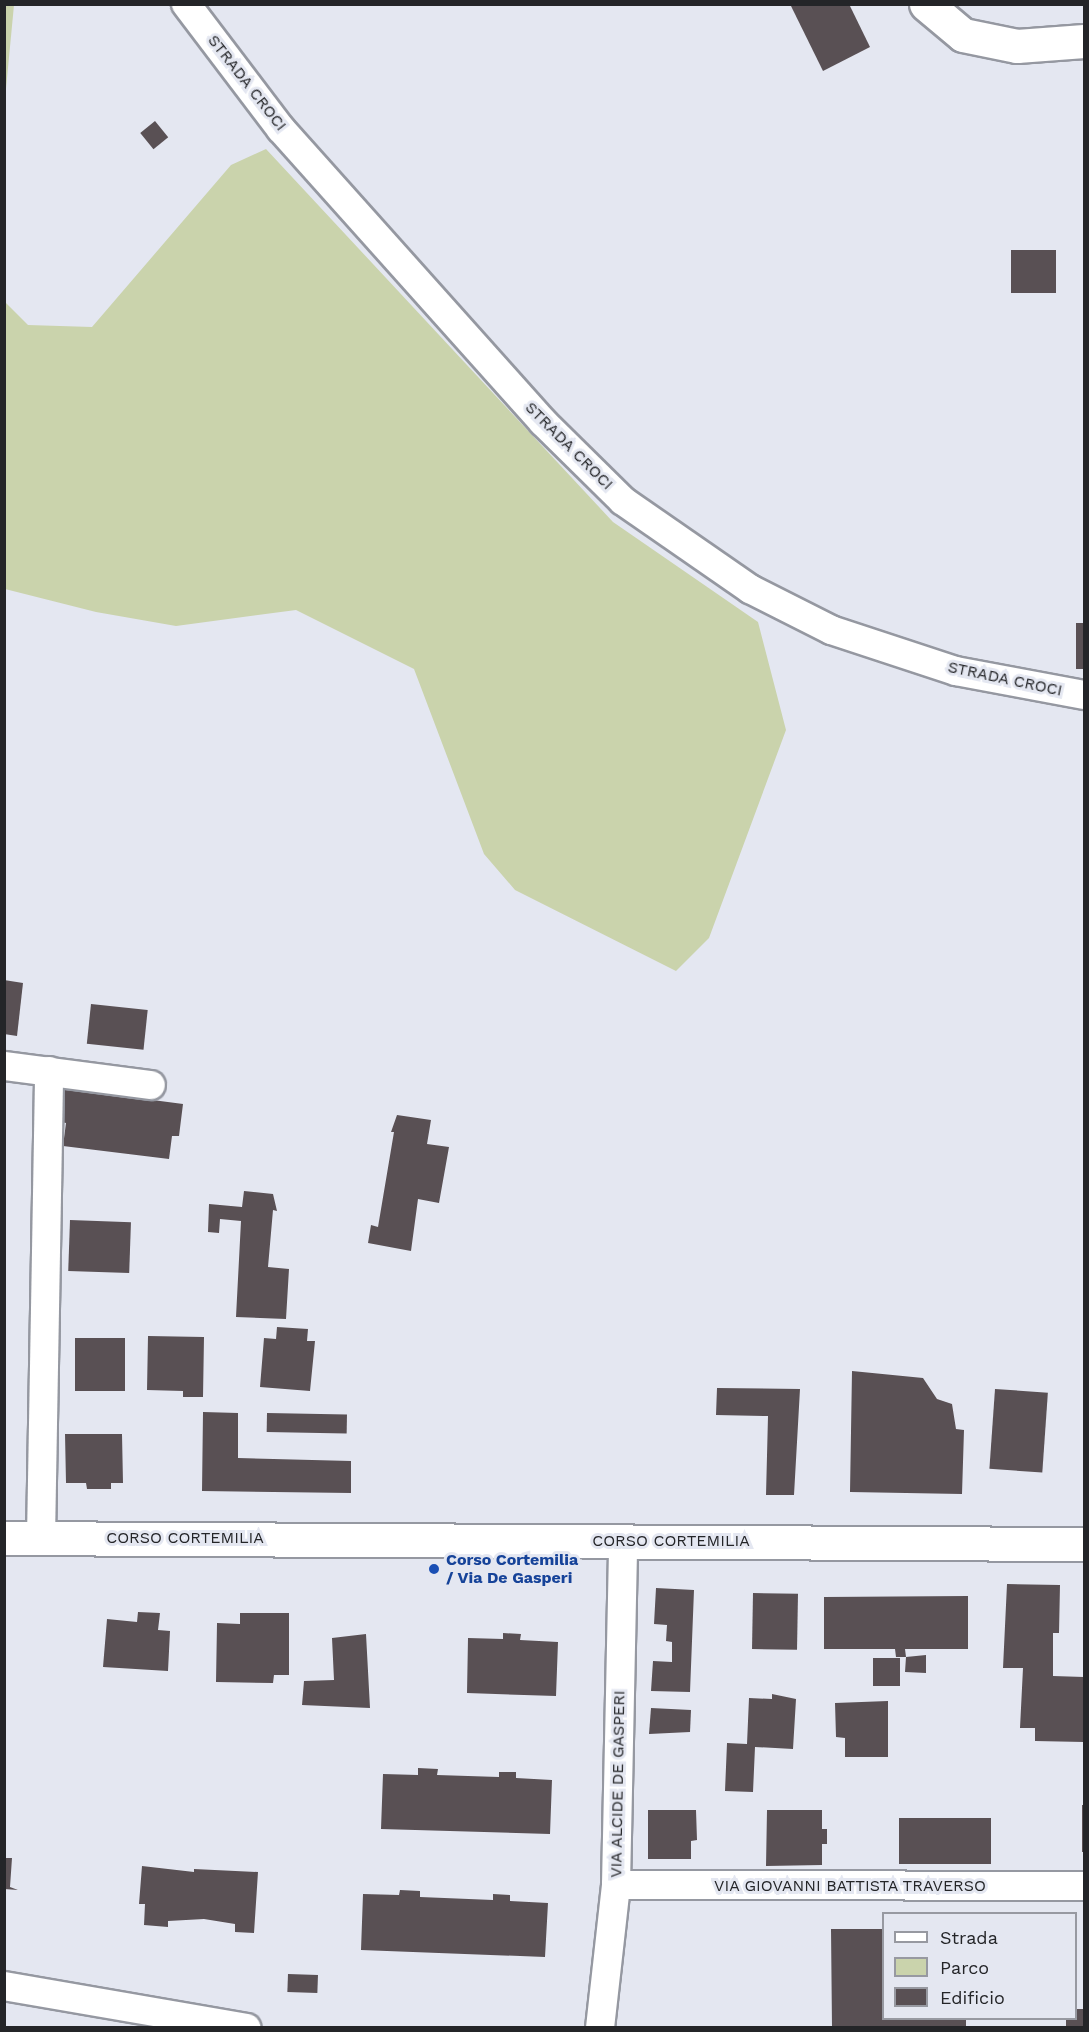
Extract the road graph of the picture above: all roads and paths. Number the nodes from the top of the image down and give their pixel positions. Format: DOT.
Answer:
graph roads {
  1 [pos="186,4"];
  2 [pos="926,4"];
  3 [pos="1084,41"];
  4 [pos="1084,696"];
  5 [pos="4,1066"];
  6 [pos="49,1071"];
  7 [pos="151,1085"];
  8 [pos="4,1538"];
  9 [pos="41,1538"];
  10 [pos="623,1540"];
  11 [pos="1084,1544"];
  12 [pos="616,1885"];
  13 [pos="1084,1886"];
  14 [pos="4,1986"];
  15 [pos="246,2028"];
  16 [pos="600,2028"];
  1 -- 4 [label="street, STRADA CROCI"];
  2 -- 3 [label="main road"];
  5 -- 6 [label="street"];
  6 -- 7 [label="street"];
  6 -- 9 [label="street"];
  8 -- 9 [label="main road, CORSO CORTEMILIA"];
  9 -- 10 [label="main road, CORSO CORTEMILIA"];
  10 -- 11 [label="main road, CORSO CORTEMILIA"];
  10 -- 12 [label="street, VIA ALCIDE DE GASPERI"];
  12 -- 13 [label="street, VIA GIOVANNI BATTISTA TRAVERSO"];
  12 -- 16 [label="street, VIA ALCIDE DE GASPERI"];
  14 -- 15 [label="street"];
}
